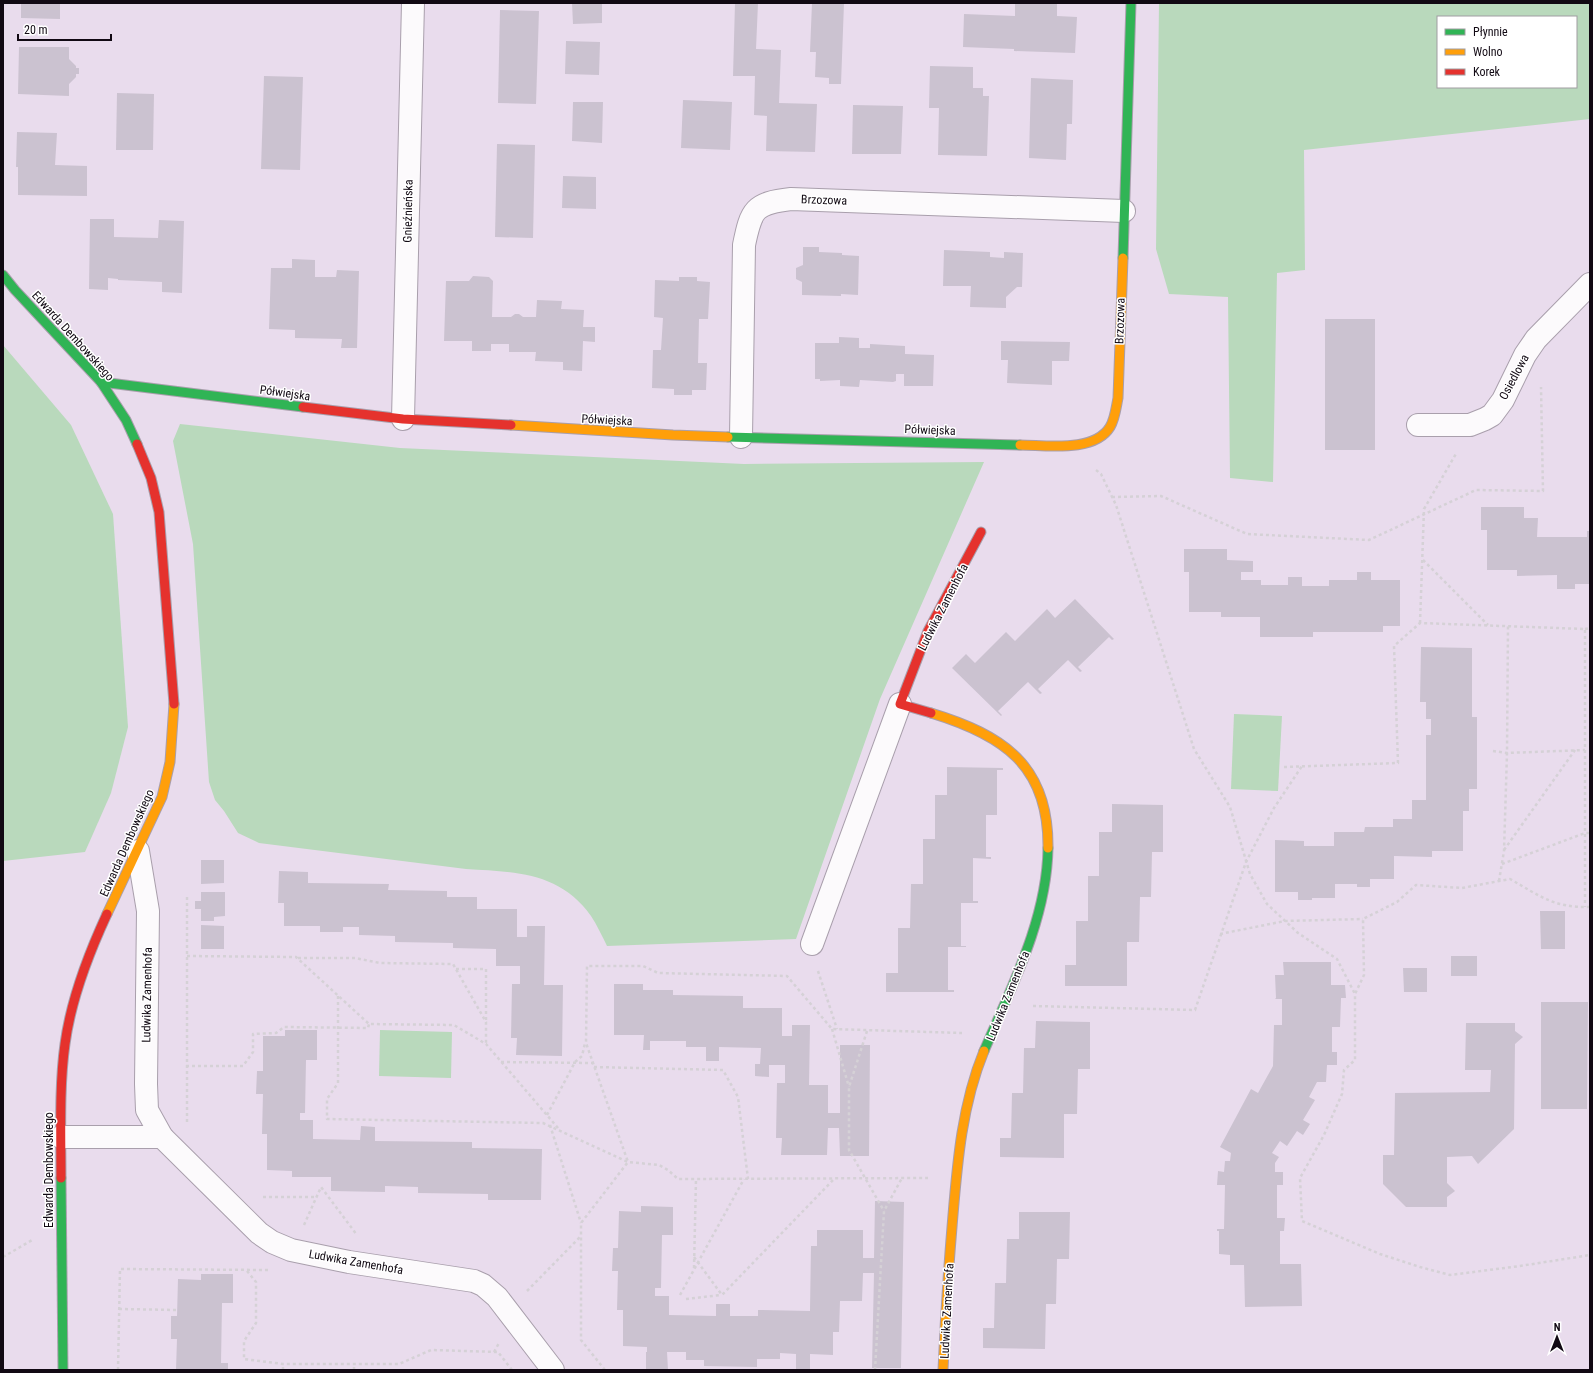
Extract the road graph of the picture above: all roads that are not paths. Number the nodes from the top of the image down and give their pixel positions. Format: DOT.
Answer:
graph roads {
  1 [pos="413,3"];
  2 [pos="1131,3"];
  3 [pos="1124,211"];
  4 [pos="3,275"];
  5 [pos="1590,284"];
  6 [pos="101,382"];
  7 [pos="403,419"];
  8 [pos="1418,425"];
  9 [pos="1108,429"];
  10 [pos="741,437"];
  11 [pos="981,532"];
  12 [pos="900,704"];
  13 [pos="138,851"];
  14 [pos="812,944"];
  15 [pos="61,1137"];
  16 [pos="162,1137"];
  17 [pos="63,1370"];
  18 [pos="553,1370"];
  19 [pos="943,1370"];
  1 -- 7 [label="street, Gnieźnieńska"];
  2 -- 3 [label="street, Brzozowa"];
  3 -- 9 [label="street, Brzozowa"];
  3 -- 10 [label="street, Brzozowa"];
  4 -- 6 [label="street, Edwarda Dembowskiego"];
  5 -- 8 [label="street, Osiedlowa"];
  6 -- 7 [label="street, Półwiejska"];
  6 -- 13 [label="street, Edwarda Dembowskiego"];
  7 -- 10 [label="street, Półwiejska"];
  9 -- 10 [label="street, Półwiejska"];
  11 -- 12 [label="street, Ludwika Zamenhofa"];
  12 -- 14 [label="street, Ludwika Zamenhofa"];
  12 -- 19 [label="street, Ludwika Zamenhofa"];
  13 -- 15 [label="street, Edwarda Dembowskiego"];
  13 -- 16 [label="street, Ludwika Zamenhofa"];
  15 -- 16 [label="street"];
  15 -- 17 [label="street, Edwarda Dembowskiego"];
  16 -- 18 [label="street, Ludwika Zamenhofa"];
}
